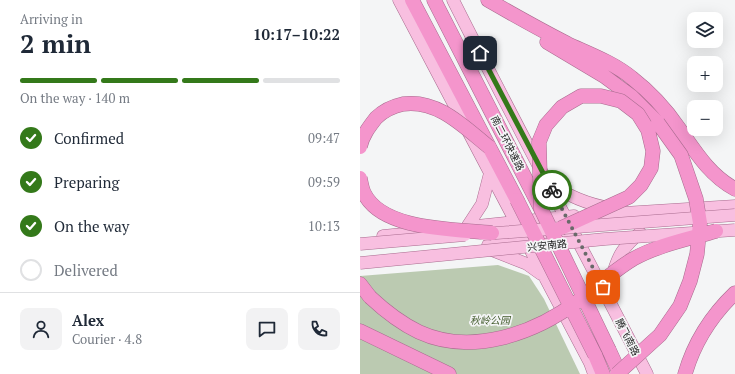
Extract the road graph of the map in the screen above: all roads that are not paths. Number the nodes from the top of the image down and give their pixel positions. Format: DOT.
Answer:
graph roads {
  1 [pos="399,0"];
  2 [pos="412,0"];
  3 [pos="434,0"];
  4 [pos="453,0"];
  5 [pos="487,0"];
  6 [pos="360,147"];
  7 [pos="489,147"];
  8 [pos="490,173"];
  9 [pos="360,178"];
  10 [pos="547,181"];
  11 [pos="735,189"];
  12 [pos="735,206"];
  13 [pos="542,209"];
  14 [pos="639,212"];
  15 [pos="735,215"];
  16 [pos="515,222"];
  17 [pos="564,222"];
  18 [pos="735,225"];
  19 [pos="467,227"];
  20 [pos="735,230"];
  21 [pos="642,231"];
  22 [pos="716,231"];
  23 [pos="492,233"];
  24 [pos="577,236"];
  25 [pos="360,239"];
  26 [pos="524,240"];
  27 [pos="360,244"];
  28 [pos="481,246"];
  29 [pos="360,263"];
  30 [pos="542,274"];
  31 [pos="360,284"];
  32 [pos="735,293"];
  33 [pos="609,300"];
  34 [pos="360,331"];
  35 [pos="447,374"];
  36 [pos="594,374"];
  37 [pos="603,374"];
  38 [pos="617,374"];
  39 [pos="620,374"];
  40 [pos="647,374"];
  41 [pos="685,374"];
  1 -- 8 [label="main road"];
  2 -- 7 [label="highway, 南二环快速路"];
  3 -- 13 [label="highway, 南二环快速路"];
  4 -- 10 [label="main road, 腾飞南路"];
  5 -- 11 [label="highway"];
  5 -- 38 [label="highway, bridge"];
  6 -- 7 [label="highway, bridge"];
  7 -- 37 [label="highway, 南二环快速路, bridge"];
  8 -- 16 [label="main road"];
  8 -- 19 [label="main road"];
  9 -- 23 [label="highway, bridge"];
  10 -- 14 [label="main road"];
  10 -- 17 [label="main road, 腾飞南路"];
  12 -- 14 [label="main road, 兴安南路"];
  13 -- 17 [label="highway, bridge"];
  13 -- 39 [label="highway, 南二环快速路, bridge"];
  14 -- 17 [label="main road, 兴安南路"];
  15 -- 17 [label="main road, 兴安南路, bridge"];
  16 -- 17 [label="main road, 兴安南路"];
  16 -- 19 [label="main road, 兴安南路"];
  16 -- 26 [label="main road"];
  17 -- 23 [label="main road, 兴安南路, bridge"];
  17 -- 24 [label="main road, 腾飞南路"];
  18 -- 21 [label="main road, 兴安南路"];
  19 -- 25 [label="main road, 兴安南路"];
  20 -- 22 [label="main road, 兴安南路, bridge"];
  21 -- 24 [label="main road, 兴安南路"];
  21 -- 33 [label="main road"];
  22 -- 29 [label="main road, 兴安南路, bridge"];
  22 -- 31 [label="highway, bridge"];
  23 -- 27 [label="main road, 兴安南路, bridge"];
  24 -- 26 [label="main road, 兴安南路"];
  24 -- 33 [label="main road, 腾飞南路"];
  26 -- 28 [label="main road, 兴安南路"];
  26 -- 30 [label="main road"];
  28 -- 29 [label="main road, 兴安南路"];
  28 -- 30 [label="main road"];
  30 -- 36 [label="main road"];
  32 -- 41 [label="highway"];
  33 -- 40 [label="main road, 腾飞南路"];
  34 -- 35 [label="highway"];
}
